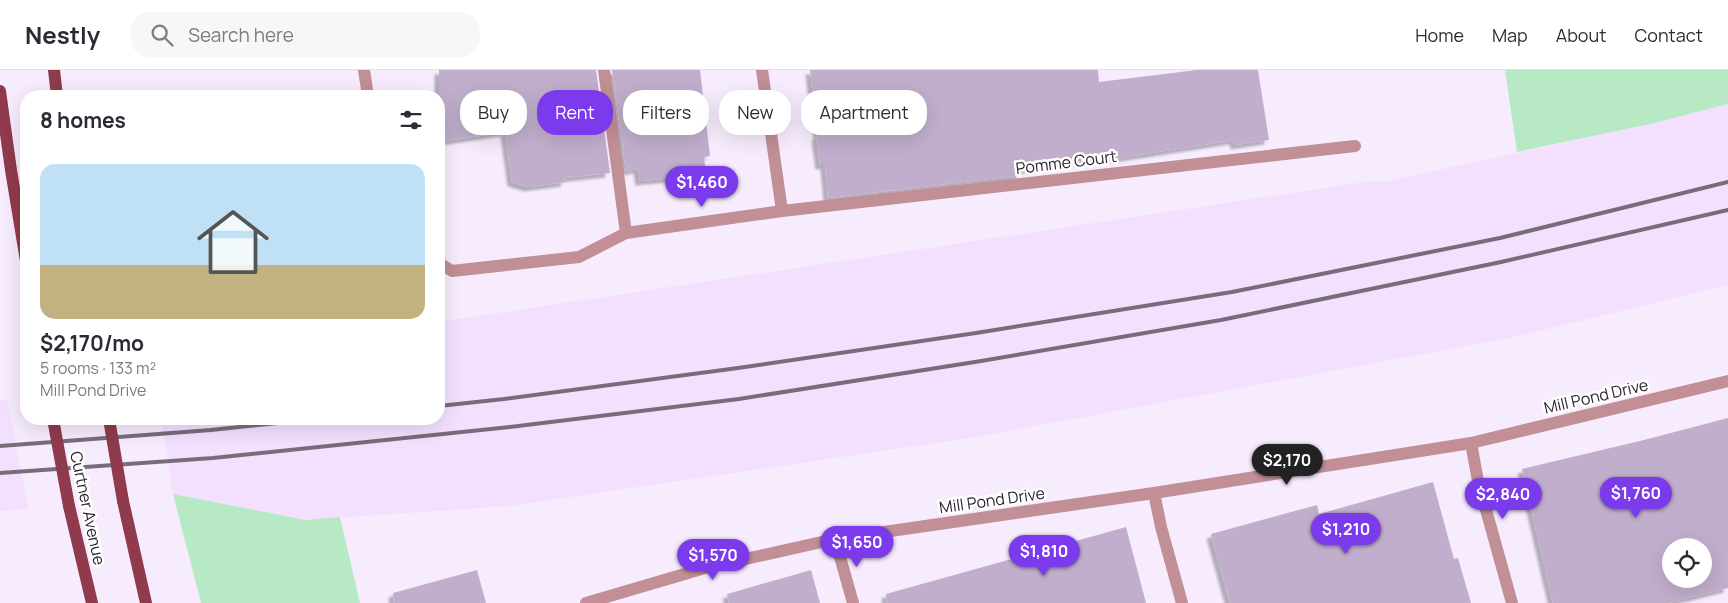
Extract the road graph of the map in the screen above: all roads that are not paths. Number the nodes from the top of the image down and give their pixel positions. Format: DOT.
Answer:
graph roads {
  1 [pos="54,70"];
  2 [pos="364,70"];
  3 [pos="604,70"];
  4 [pos="762,70"];
  5 [pos="56,90"];
  6 [pos="367,90"];
  7 [pos="0,92"];
  8 [pos="1355,146"];
  9 [pos="782,211"];
  10 [pos="20,225"];
  11 [pos="626,233"];
  12 [pos="445,267"];
  13 [pos="1728,381"];
  14 [pos="54,425"];
  15 [pos="110,425"];
  16 [pos="1471,443"];
  17 [pos="1154,492"];
  18 [pos="835,540"];
  19 [pos="92,603"];
  20 [pos="146,603"];
  21 [pos="586,603"];
  22 [pos="853,603"];
  23 [pos="1182,603"];
  24 [pos="1512,603"];
  1 -- 5 [label="main road"];
  2 -- 6 [label="street"];
  3 -- 11 [label="street"];
  4 -- 9 [label="street"];
  7 -- 10 [label="main road"];
  8 -- 9 [label="street, Pomme Court"];
  9 -- 11 [label="street, Pomme Court"];
  11 -- 12 [label="street, Pomme Court"];
  13 -- 16 [label="street, Mill Pond Drive"];
  14 -- 19 [label="main road, Curtner Avenue, bridge"];
  15 -- 20 [label="main road, bridge"];
  16 -- 17 [label="street, Mill Pond Drive"];
  16 -- 24 [label="street"];
  17 -- 18 [label="street, Mill Pond Drive"];
  17 -- 23 [label="street"];
  18 -- 21 [label="street, Mill Pond Drive"];
  18 -- 22 [label="street"];
}
